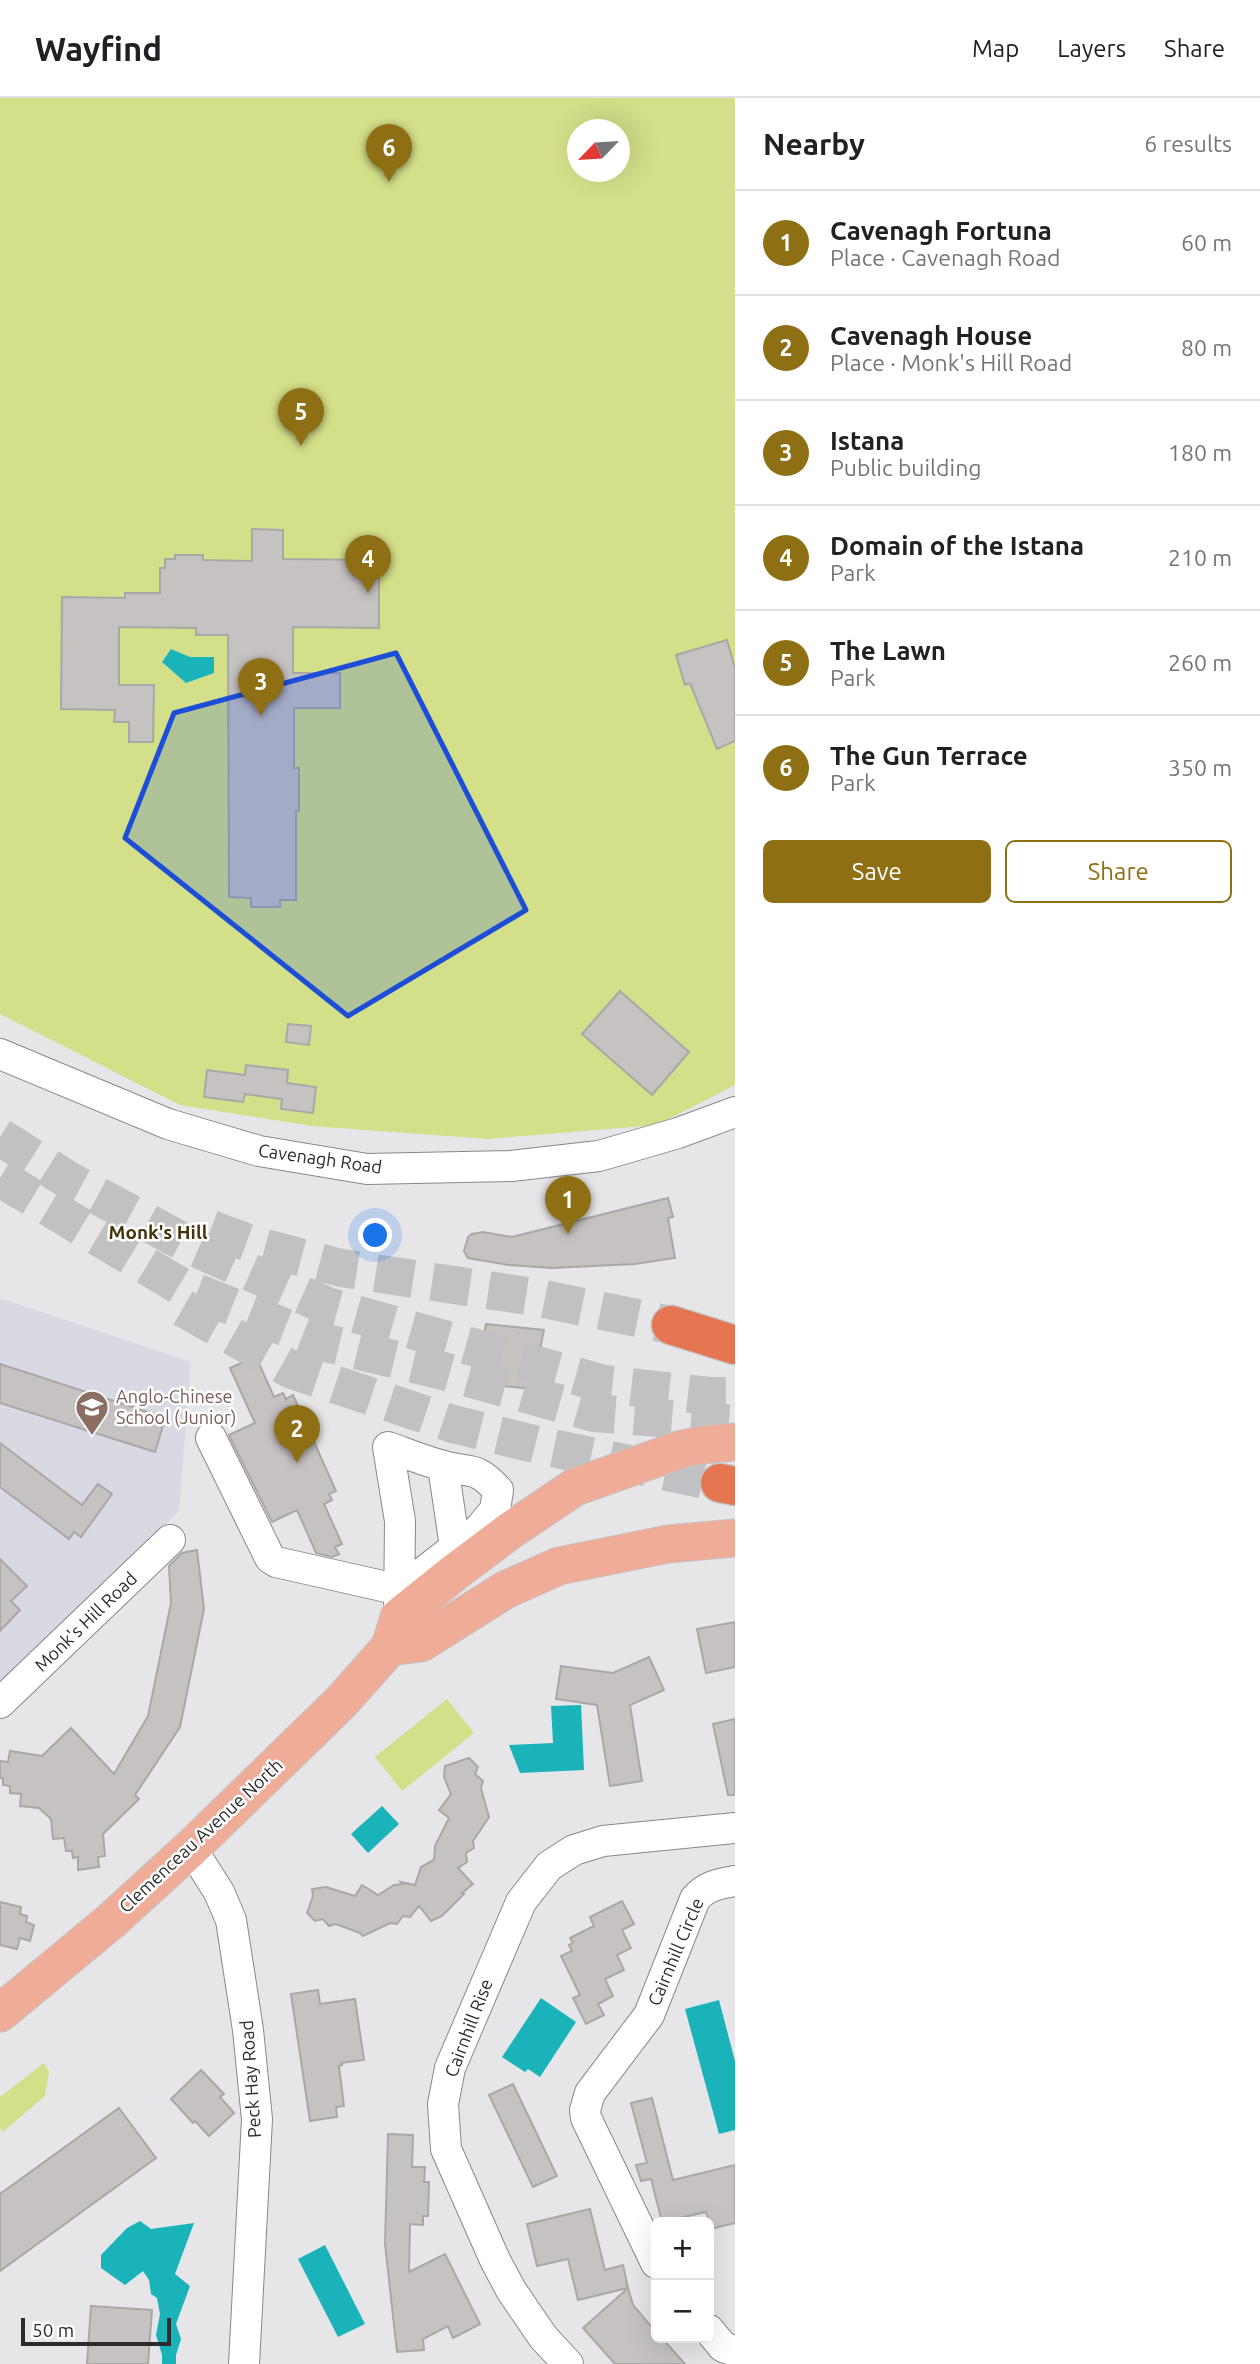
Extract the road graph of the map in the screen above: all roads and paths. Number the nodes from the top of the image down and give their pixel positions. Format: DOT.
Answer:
graph roads {
  1 [pos="0,1054"];
  2 [pos="735,1112"];
  3 [pos="671,1325"];
  4 [pos="735,1345"];
  5 [pos="211,1438"];
  6 [pos="735,1442"];
  7 [pos="443,1466"];
  8 [pos="735,1538"];
  9 [pos="170,1540"];
  10 [pos="455,1547"];
  11 [pos="402,1624"];
  12 [pos="0,1703"];
  13 [pos="735,1828"];
  14 [pos="191,1848"];
  15 [pos="735,1881"];
  16 [pos="0,2014"];
  17 [pos="651,2253"];
  18 [pos="714,2336"];
  19 [pos="735,2351"];
  20 [pos="244,2364"];
  21 [pos="568,2364"];
  1 -- 2 [label="street, Cavenagh Road"];
  3 -- 4 [label="highway"];
  5 -- 11 [label="street"];
  6 -- 11 [label="main road, Clemenceau Avenue North"];
  7 -- 10 [label="street"];
  7 -- 10 [label="street"];
  7 -- 11 [label="street"];
  8 -- 11 [label="main road, Clemenceau Avenue North"];
  9 -- 12 [label="street, Monk's Hill Road"];
  10 -- 11 [label="street"];
  11 -- 14 [label="main road, Clemenceau Avenue North"];
  13 -- 21 [label="street, Cairnhill Rise"];
  14 -- 16 [label="main road, Clemenceau Avenue North"];
  14 -- 20 [label="street, Peck Hay Road"];
  15 -- 17 [label="street, Cairnhill Circle"];
  18 -- 19 [label="street"];
}
